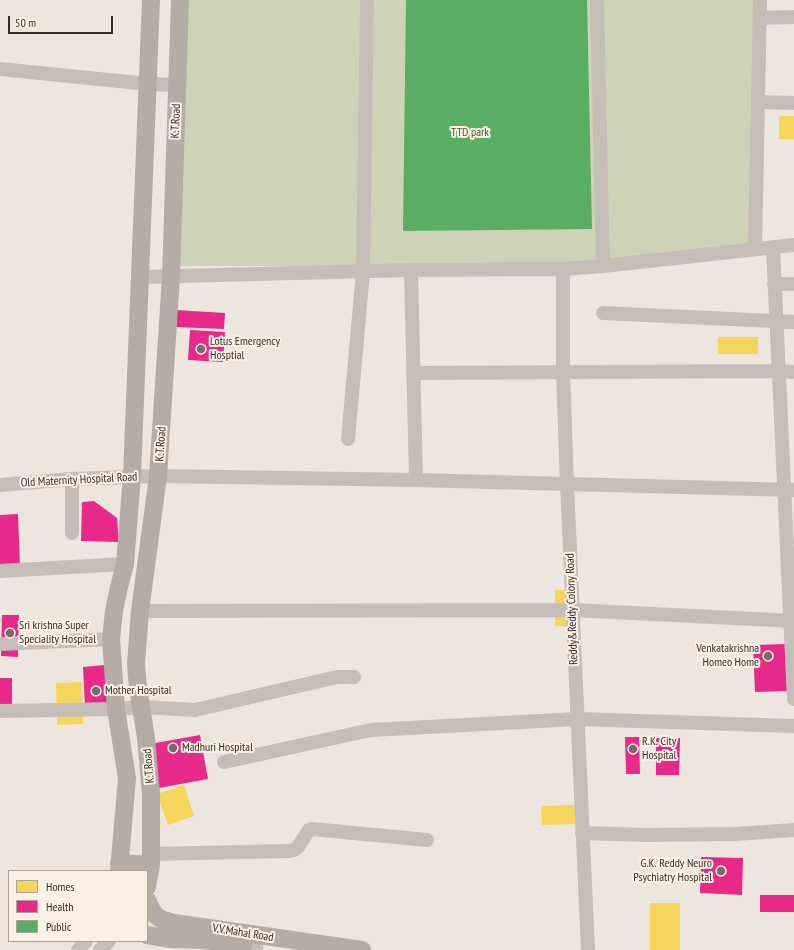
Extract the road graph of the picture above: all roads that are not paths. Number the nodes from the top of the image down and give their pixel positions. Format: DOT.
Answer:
graph roads {
  1 [pos="151,0"];
  2 [pos="180,0"];
  3 [pos="367,0"];
  4 [pos="597,0"];
  5 [pos="760,0"];
  6 [pos="794,17"];
  7 [pos="760,18"];
  8 [pos="0,69"];
  9 [pos="148,84"];
  10 [pos="178,85"];
  11 [pos="758,102"];
  12 [pos="794,103"];
  13 [pos="794,245"];
  14 [pos="773,247"];
  15 [pos="755,249"];
  16 [pos="603,266"];
  17 [pos="563,268"];
  18 [pos="411,270"];
  19 [pos="363,272"];
  20 [pos="141,277"];
  21 [pos="171,277"];
  22 [pos="774,284"];
  23 [pos="794,284"];
  24 [pos="603,314"];
  25 [pos="776,321"];
  26 [pos="794,322"];
  27 [pos="778,371"];
  28 [pos="563,372"];
  29 [pos="794,372"];
  30 [pos="413,373"];
  31 [pos="348,439"];
  32 [pos="132,476"];
  33 [pos="158,476"];
  34 [pos="72,479"];
  35 [pos="416,480"];
  36 [pos="567,484"];
  37 [pos="0,485"];
  38 [pos="789,490"];
  39 [pos="72,533"];
  40 [pos="125,564"];
  41 [pos="0,571"];
  42 [pos="572,610"];
  43 [pos="140,611"];
  44 [pos="792,621"];
  45 [pos="111,639"];
  46 [pos="0,644"];
  47 [pos="354,677"];
  48 [pos="794,700"];
  49 [pos="141,707"];
  50 [pos="116,709"];
  51 [pos="0,711"];
  52 [pos="577,719"];
  53 [pos="794,726"];
  54 [pos="224,762"];
  55 [pos="794,830"];
  56 [pos="582,833"];
  57 [pos="427,840"];
  58 [pos="151,860"];
  59 [pos="119,867"];
  60 [pos="148,880"];
  61 [pos="148,907"];
  62 [pos="148,935"];
  63 [pos="85,942"];
  64 [pos="107,942"];
  65 [pos="256,948"];
  66 [pos="78,950"];
  67 [pos="100,950"];
  68 [pos="278,950"];
  69 [pos="362,950"];
  70 [pos="588,950"];
  1 -- 9 [label="main road, K.T.Road"];
  2 -- 10 [label="main road, K.T.Road"];
  3 -- 19 [label="street"];
  4 -- 16 [label="street"];
  5 -- 7 [label="street"];
  6 -- 7 [label="street"];
  7 -- 11 [label="street"];
  8 -- 9 [label="street"];
  9 -- 10 [label="street"];
  9 -- 20 [label="main road, K.T.Road"];
  10 -- 21 [label="main road, K.T.Road"];
  11 -- 12 [label="street"];
  11 -- 15 [label="street"];
  13 -- 14 [label="street"];
  14 -- 15 [label="street"];
  14 -- 22 [label="street"];
  15 -- 16 [label="street"];
  16 -- 17 [label="street"];
  17 -- 18 [label="street"];
  17 -- 28 [label="street, Reddy&Reddy Colony Road"];
  18 -- 19 [label="street"];
  18 -- 30 [label="street"];
  19 -- 21 [label="street"];
  19 -- 31 [label="street"];
  20 -- 21 [label="street"];
  20 -- 32 [label="main road, K.T.Road"];
  21 -- 33 [label="main road, K.T.Road"];
  22 -- 23 [label="street"];
  22 -- 25 [label="street"];
  24 -- 25 [label="street"];
  25 -- 26 [label="street"];
  25 -- 27 [label="street"];
  27 -- 28 [label="street"];
  27 -- 29 [label="street"];
  27 -- 38 [label="street"];
  28 -- 30 [label="street"];
  28 -- 36 [label="street, Reddy&Reddy Colony Road"];
  30 -- 35 [label="street"];
  32 -- 33 [label="street, Old Maternity Hospital Road"];
  32 -- 34 [label="street, Old Maternity Hospital Road"];
  32 -- 40 [label="main road, K.T.Road"];
  33 -- 35 [label="street, Old Maternity Hospital Road"];
  33 -- 43 [label="main road, K.T.Road"];
  34 -- 37 [label="street, Old Maternity Hospital Road"];
  34 -- 39 [label="street"];
  35 -- 36 [label="street, Old Maternity Hospital Road"];
  36 -- 38 [label="street, Old Maternity Hospital Road"];
  36 -- 42 [label="street, Reddy&Reddy Colony Road"];
  38 -- 44 [label="street"];
  40 -- 41 [label="street"];
  40 -- 45 [label="main road, K.T.Road"];
  42 -- 43 [label="street"];
  42 -- 44 [label="street"];
  42 -- 52 [label="street, Reddy&Reddy Colony Road"];
  43 -- 49 [label="main road, K.T.Road"];
  44 -- 48 [label="street"];
  45 -- 46 [label="street"];
  45 -- 50 [label="main road, K.T.Road"];
  47 -- 49 [label="street"];
  49 -- 50 [label="street"];
  49 -- 58 [label="main road, K.T.Road"];
  50 -- 51 [label="street"];
  50 -- 59 [label="main road, K.T.Road"];
  52 -- 53 [label="street"];
  52 -- 54 [label="street"];
  52 -- 56 [label="street, Reddy&Reddy Colony Road"];
  55 -- 56 [label="street"];
  56 -- 70 [label="street, Reddy&Reddy Colony Road"];
  57 -- 58 [label="street"];
  58 -- 59 [label="main road"];
  58 -- 60 [label="main road, K.T.Road"];
  61 -- 69 [label="main road, V.V.Mahal Road"];
  62 -- 65 [label="main road, V.V.Mahal Road"];
  63 -- 66 [label="street"];
  64 -- 67 [label="street"];
  65 -- 68 [label="main road, V.V.Mahal Road"];
}
